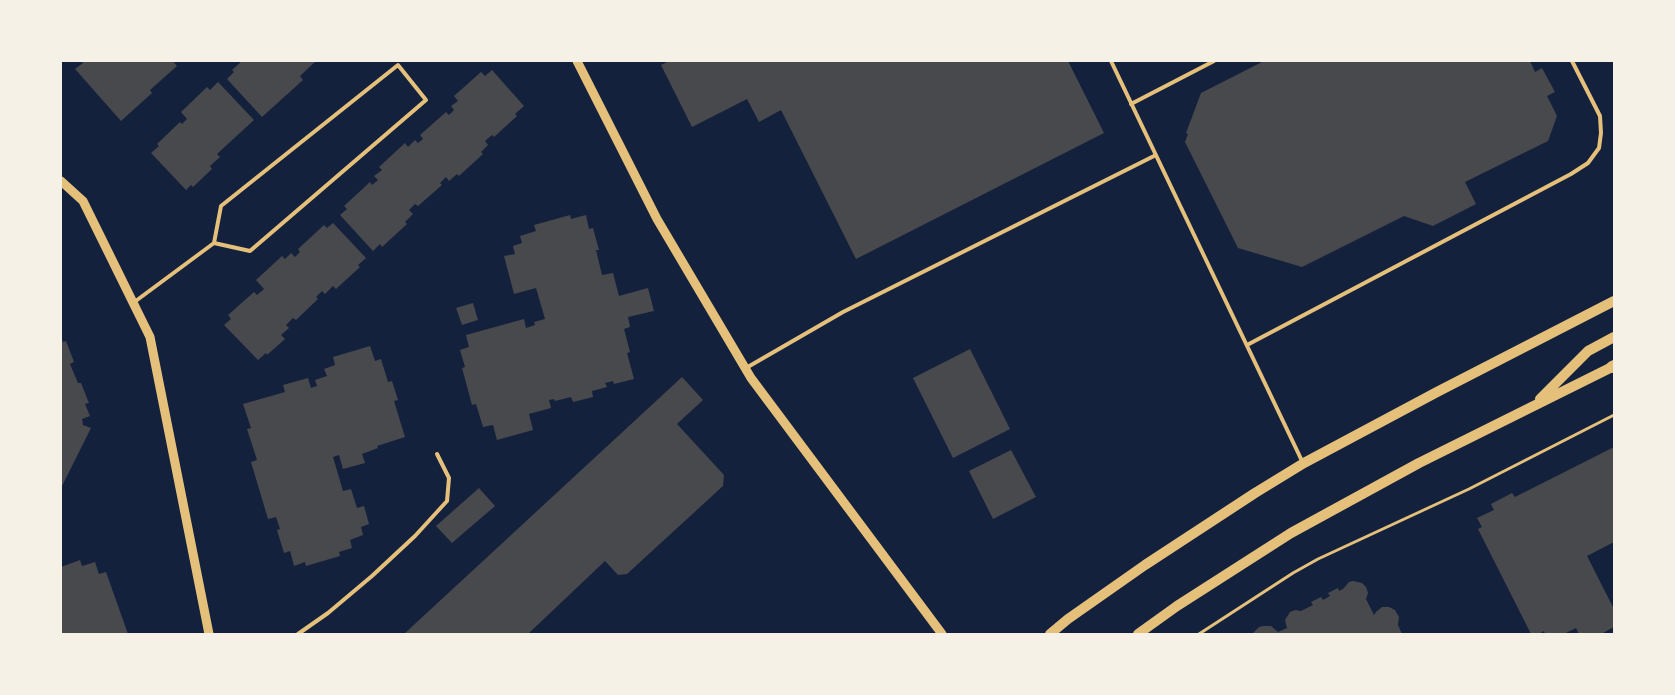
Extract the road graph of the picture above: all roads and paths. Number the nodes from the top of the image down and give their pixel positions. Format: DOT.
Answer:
graph roads {
  1 [pos="577,61"];
  2 [pos="1111,61"];
  3 [pos="1214,61"];
  4 [pos="1572,61"];
  5 [pos="397,63"];
  6 [pos="1131,104"];
  7 [pos="1156,155"];
  8 [pos="61,181"];
  9 [pos="214,243"];
  10 [pos="1614,301"];
  11 [pos="133,303"];
  12 [pos="1614,337"];
  13 [pos="1247,345"];
  14 [pos="1613,366"];
  15 [pos="746,368"];
  16 [pos="1534,405"];
  17 [pos="1614,415"];
  18 [pos="437,454"];
  19 [pos="1304,463"];
  20 [pos="210,634"];
  21 [pos="298,634"];
  22 [pos="942,634"];
  23 [pos="1050,634"];
  24 [pos="1138,634"];
  25 [pos="1199,634"];
  1 -- 15 [label="street"];
  2 -- 6 [label="lane"];
  3 -- 6 [label="lane"];
  4 -- 13 [label="lane"];
  5 -- 9 [label="lane"];
  5 -- 9 [label="lane"];
  6 -- 7 [label="lane"];
  7 -- 13 [label="lane"];
  7 -- 15 [label="lane"];
  8 -- 11 [label="street"];
  9 -- 11 [label="lane"];
  10 -- 19 [label="main road"];
  11 -- 20 [label="street"];
  12 -- 16 [label="main road"];
  13 -- 19 [label="lane"];
  14 -- 16 [label="main road"];
  15 -- 22 [label="street"];
  16 -- 24 [label="main road"];
  17 -- 25 [label="path"];
  18 -- 21 [label="lane"];
  19 -- 23 [label="main road"];
}
